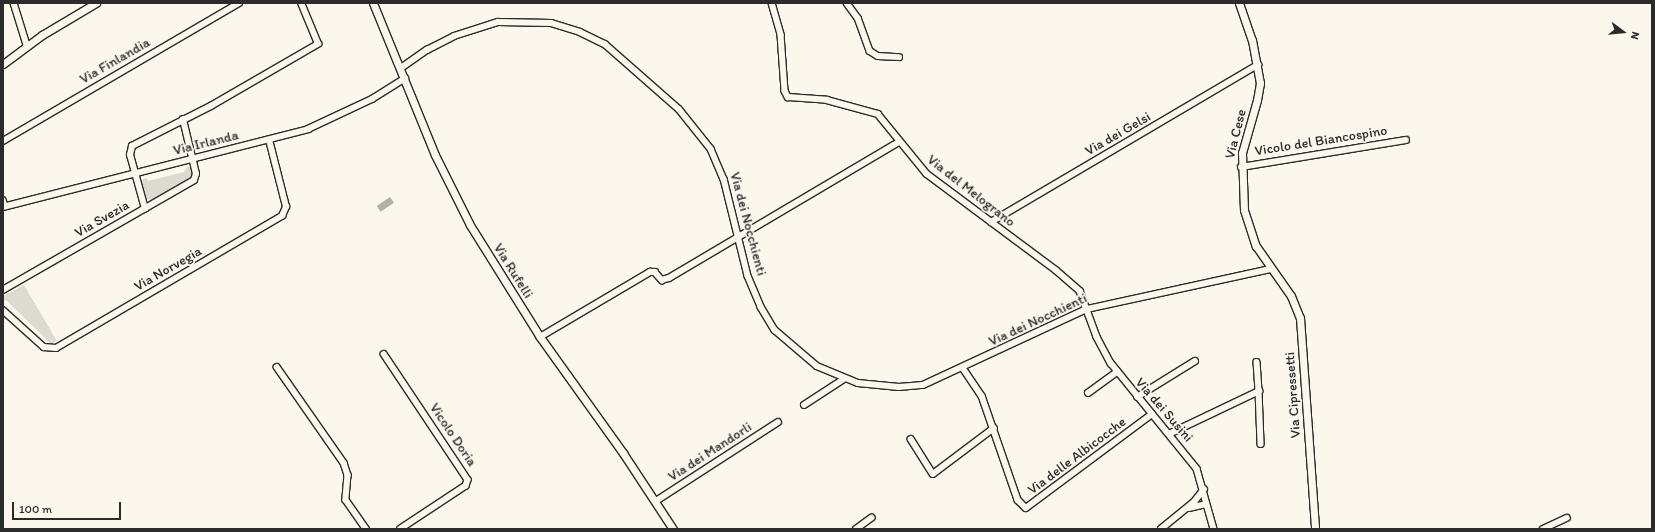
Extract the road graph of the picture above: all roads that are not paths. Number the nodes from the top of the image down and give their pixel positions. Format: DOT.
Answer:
graph roads {
  1 [pos="14,3"];
  2 [pos="96,3"];
  3 [pos="239,3"];
  4 [pos="301,3"];
  5 [pos="373,3"];
  6 [pos="772,3"];
  7 [pos="847,3"];
  8 [pos="1239,3"];
  9 [pos="27,45"];
  10 [pos="899,57"];
  11 [pos="3,64"];
  12 [pos="1258,66"];
  13 [pos="401,68"];
  14 [pos="405,78"];
  15 [pos="183,120"];
  16 [pos="269,140"];
  17 [pos="1406,140"];
  18 [pos="3,141"];
  19 [pos="899,142"];
  20 [pos="192,159"];
  21 [pos="1241,167"];
  22 [pos="135,173"];
  23 [pos="4,204"];
  24 [pos="145,209"];
  25 [pos="991,222"];
  26 [pos="738,239"];
  27 [pos="1270,269"];
  28 [pos="3,290"];
  29 [pos="1087,309"];
  30 [pos="3,310"];
  31 [pos="540,338"];
  32 [pos="384,354"];
  33 [pos="1195,361"];
  34 [pos="1257,362"];
  35 [pos="277,367"];
  36 [pos="963,368"];
  37 [pos="1117,372"];
  38 [pos="844,379"];
  39 [pos="1259,391"];
  40 [pos="1088,393"];
  41 [pos="1137,397"];
  42 [pos="804,405"];
  43 [pos="1152,414"];
  44 [pos="778,422"];
  45 [pos="994,428"];
  46 [pos="1169,434"];
  47 [pos="911,439"];
  48 [pos="1261,444"];
  49 [pos="1204,489"];
  50 [pos="656,501"];
  51 [pos="1206,504"];
  52 [pos="1180,513"];
  53 [pos="871,518"];
  54 [pos="1567,518"];
  55 [pos="366,529"];
  56 [pos="401,529"];
  57 [pos="673,529"];
  58 [pos="856,529"];
  59 [pos="1161,529"];
  60 [pos="1214,529"];
  61 [pos="1314,529"];
  62 [pos="1543,529"];
  1 -- 9 [label="street"];
  2 -- 9 [label="street"];
  3 -- 18 [label="street, Via Finlandia"];
  4 -- 15 [label="street"];
  5 -- 13 [label="street, Via Rufelli"];
  6 -- 19 [label="street, Via del Melograno"];
  7 -- 10 [label="street"];
  8 -- 12 [label="street, Via Cese"];
  9 -- 11 [label="street"];
  12 -- 21 [label="street, Via Cese"];
  12 -- 25 [label="street, Via dei Gelsi"];
  13 -- 14 [label="street, Via Rufelli"];
  13 -- 26 [label="street, Via dei Nocchienti"];
  14 -- 16 [label="street, Via Irlanda"];
  14 -- 31 [label="street, Via Rufelli"];
  15 -- 20 [label="street"];
  15 -- 22 [label="street"];
  16 -- 20 [label="street, Via Irlanda"];
  16 -- 30 [label="street, Via Norvegia"];
  17 -- 21 [label="street, Vicolo del Biancospino"];
  19 -- 25 [label="street, Via del Melograno"];
  19 -- 26 [label="street"];
  20 -- 22 [label="street, Via Irlanda"];
  20 -- 24 [label="street, Via Svezia"];
  21 -- 27 [label="street, Via Cese"];
  22 -- 23 [label="street, Via Irlanda"];
  22 -- 24 [label="street"];
  24 -- 28 [label="street, Via Svezia"];
  25 -- 29 [label="street, Via del Melograno"];
  26 -- 31 [label="street"];
  26 -- 38 [label="street, Via dei Nocchienti"];
  27 -- 29 [label="street, Via dei Nocchienti"];
  27 -- 61 [label="street, Via Cipressetti"];
  29 -- 36 [label="street, Via dei Nocchienti"];
  29 -- 37 [label="street, Via dei Susini"];
  31 -- 50 [label="street, Via Rufelli"];
  32 -- 56 [label="street, Vicolo Doria"];
  33 -- 41 [label="street"];
  34 -- 39 [label="street"];
  35 -- 55 [label="street"];
  36 -- 38 [label="street, Via dei Nocchienti"];
  36 -- 45 [label="street, Via delle Albicocche"];
  37 -- 40 [label="street"];
  37 -- 41 [label="street, Via dei Susini"];
  38 -- 42 [label="street"];
  39 -- 46 [label="street"];
  39 -- 48 [label="street"];
  41 -- 43 [label="street, Via dei Susini"];
  43 -- 45 [label="street, Via delle Albicocche"];
  43 -- 46 [label="street, Via dei Susini"];
  44 -- 50 [label="street, Via dei Mandorli"];
  45 -- 47 [label="street"];
  46 -- 49 [label="street, Via dei Susini"];
  49 -- 51 [label="street, Via dei Susini"];
  49 -- 52 [label="street"];
  50 -- 57 [label="street, Via Rufelli"];
  51 -- 52 [label="street"];
  51 -- 60 [label="street, Via dei Susini"];
  52 -- 59 [label="street"];
  53 -- 58 [label="street"];
  54 -- 62 [label="street"];
}
